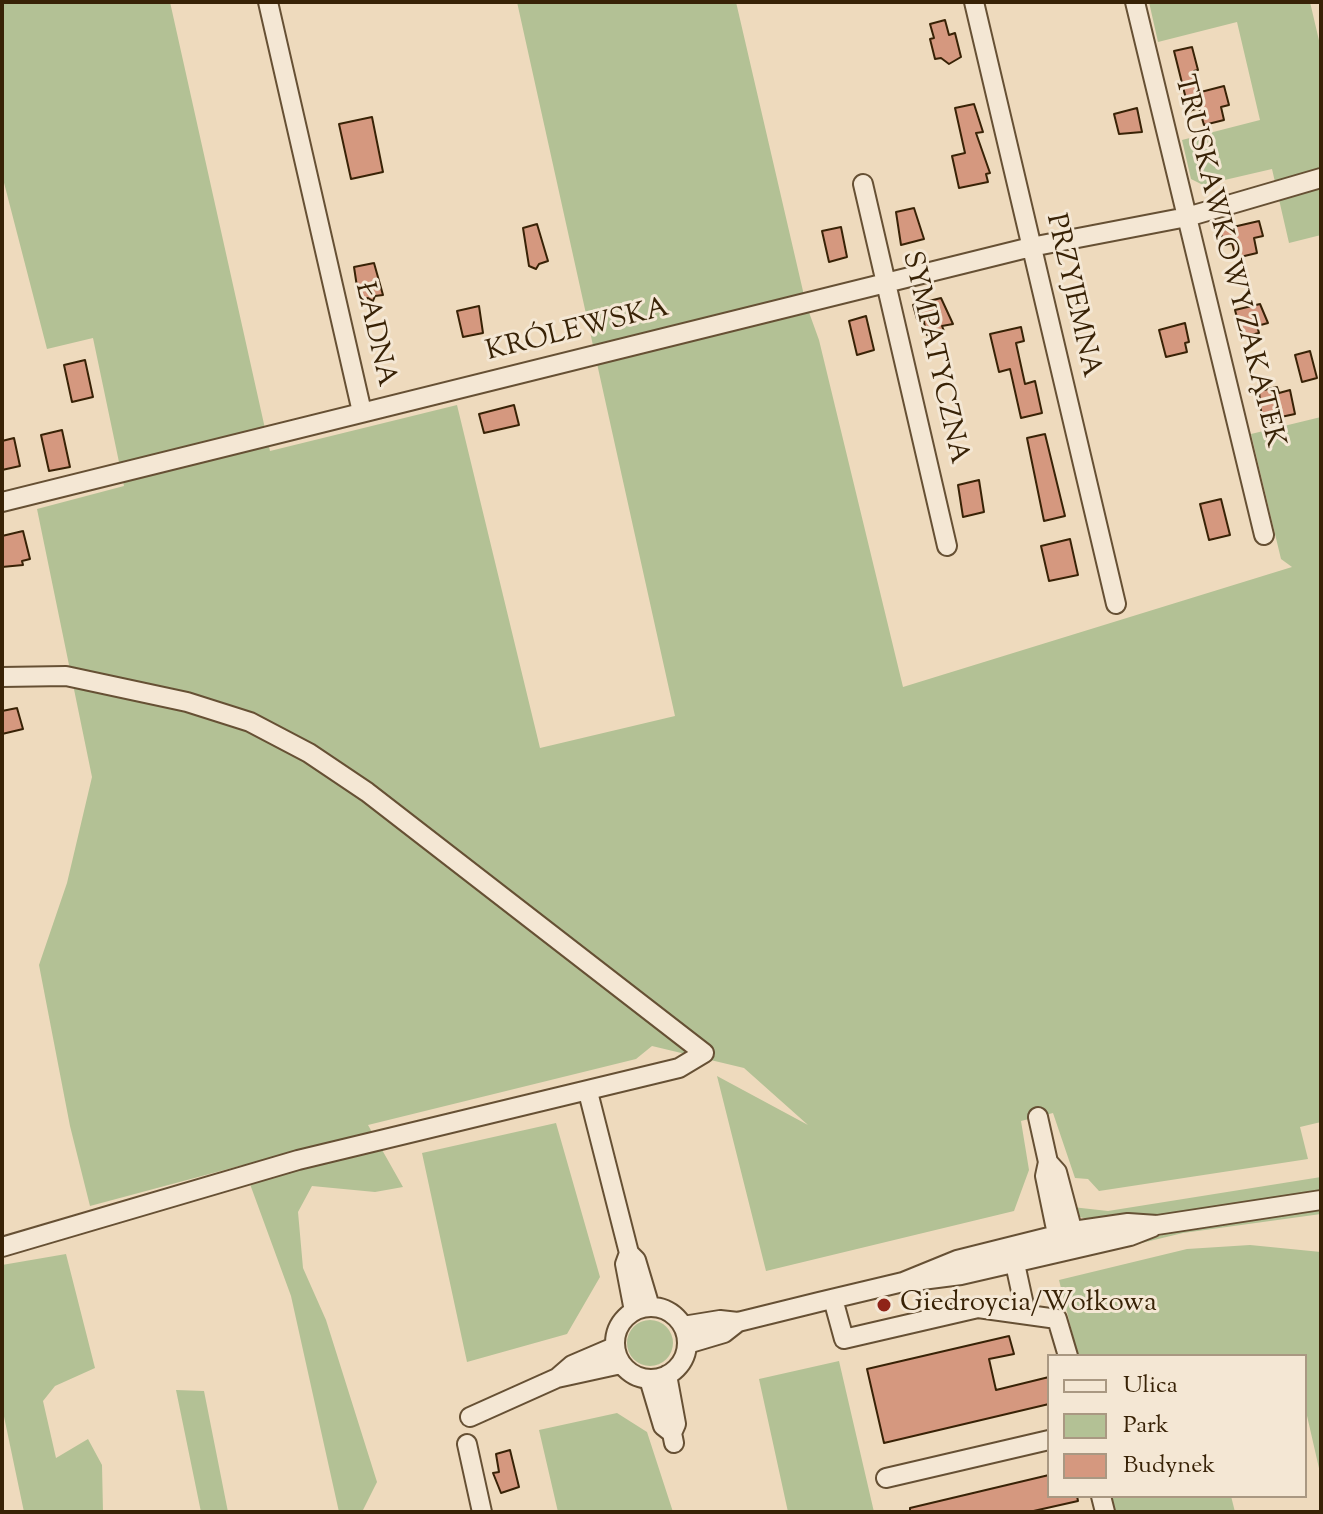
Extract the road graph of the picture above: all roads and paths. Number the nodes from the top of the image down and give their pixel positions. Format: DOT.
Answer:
graph roads {
  1 [pos="268,2"];
  2 [pos="974,2"];
  3 [pos="1135,2"];
  4 [pos="1321,178"];
  5 [pos="863,184"];
  6 [pos="1187,217"];
  7 [pos="1031,247"];
  8 [pos="888,285"];
  9 [pos="362,412"];
  10 [pos="2,502"];
  11 [pos="1264,535"];
  12 [pos="947,546"];
  13 [pos="1116,604"];
  14 [pos="2,677"];
  15 [pos="588,1092"];
  16 [pos="1038,1117"];
  17 [pos="1321,1200"];
  18 [pos="1067,1241"];
  19 [pos="2,1247"];
  20 [pos="1012,1254"];
  21 [pos="833,1299"];
  22 [pos="642,1309"];
  23 [pos="1026,1314"];
  24 [pos="685,1335"];
  25 [pos="1068,1354"];
  26 [pos="618,1355"];
  27 [pos="658,1377"];
  28 [pos="470,1417"];
  29 [pos="673,1438"];
  30 [pos="1047,1440"];
  31 [pos="467,1444"];
  32 [pos="886,1478"];
  33 [pos="482,1512"];
  1 -- 9 [label="street, ŁADNA"];
  2 -- 7 [label="street, PRZYJEMNA"];
  3 -- 6 [label="street, TRUSKAWKOWY ZAKĄTEK"];
  4 -- 6 [label="street"];
  5 -- 8 [label="street, SYMPATYCZNA"];
  6 -- 7 [label="street"];
  6 -- 11 [label="street, TRUSKAWKOWY ZAKĄTEK"];
  7 -- 8 [label="street, KRÓLEWSKA"];
  7 -- 13 [label="street, PRZYJEMNA"];
  8 -- 9 [label="street, KRÓLEWSKA"];
  8 -- 12 [label="street, SYMPATYCZNA"];
  9 -- 10 [label="street, ŁADNA"];
  14 -- 15 [label="street"];
  15 -- 19 [label="street"];
  15 -- 22 [label="street"];
  16 -- 18 [label="street"];
  17 -- 18 [label="street"];
  18 -- 20 [label="street"];
  20 -- 21 [label="street"];
  20 -- 23 [label="street"];
  21 -- 23 [label="street"];
  21 -- 24 [label="street"];
  22 -- 24 [label="street"];
  22 -- 26 [label="street"];
  23 -- 25 [label="street"];
  24 -- 27 [label="street"];
  26 -- 27 [label="street"];
  26 -- 28 [label="street"];
  27 -- 29 [label="street"];
  30 -- 32 [label="street"];
  31 -- 33 [label="street"];
}
